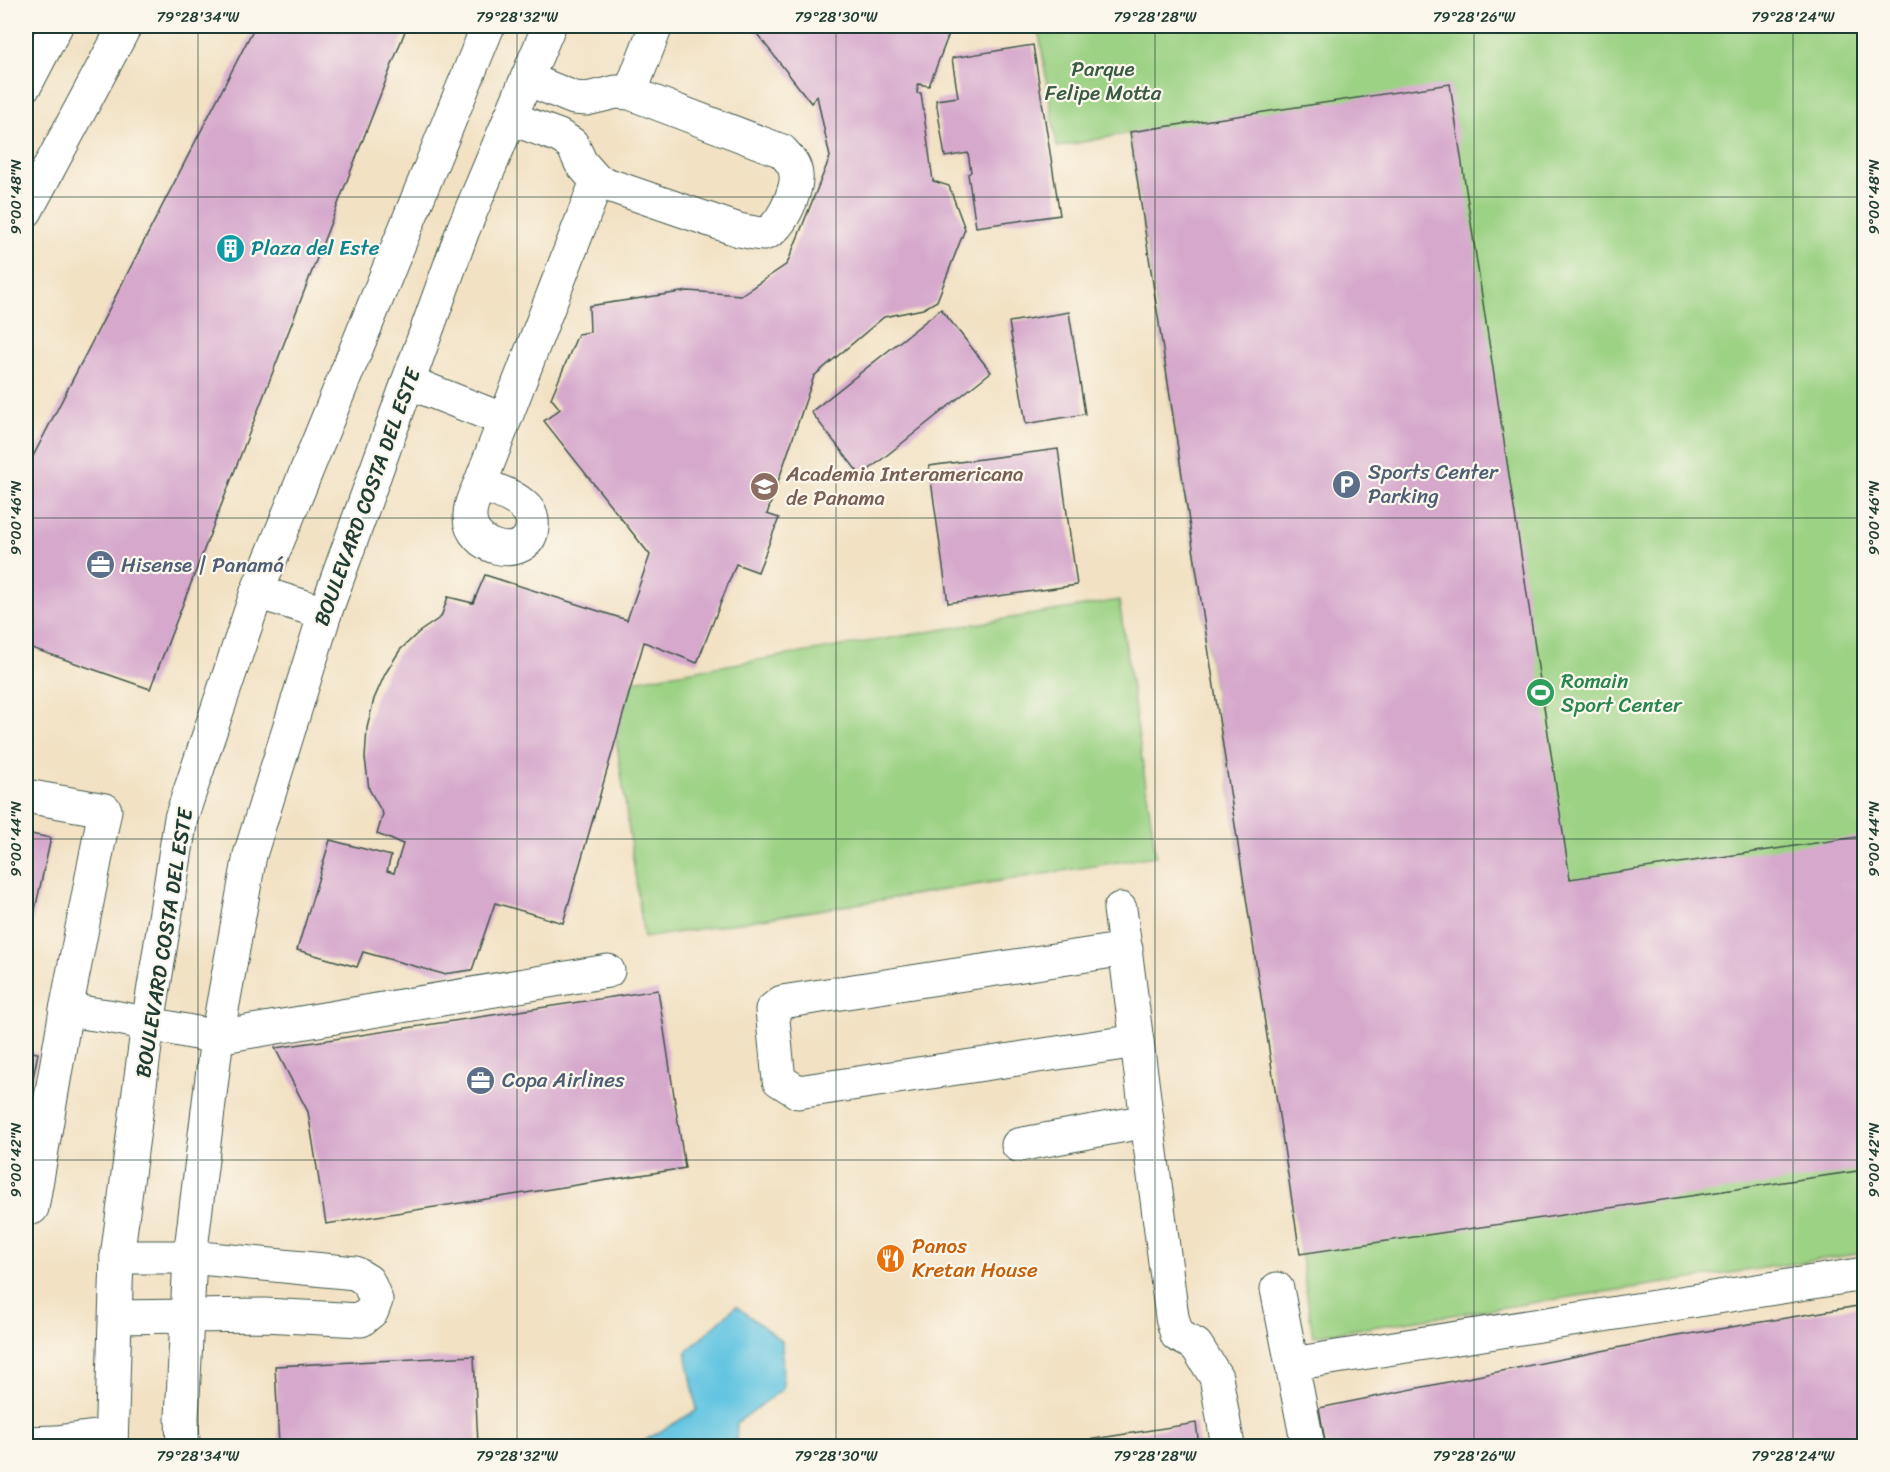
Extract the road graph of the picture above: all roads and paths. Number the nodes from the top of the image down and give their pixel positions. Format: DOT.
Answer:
graph roads {
  1 [pos="56,26"];
  2 [pos="124,26"];
  3 [pos="488,26"];
  4 [pos="549,26"];
  5 [pos="656,26"];
  6 [pos="527,79"];
  7 [pos="26,84"];
  8 [pos="630,93"];
  9 [pos="510,118"];
  10 [pos="597,181"];
  11 [pos="26,212"];
  12 [pos="408,382"];
  13 [pos="504,420"];
  14 [pos="480,484"];
  15 [pos="257,592"];
  16 [pos="325,613"];
  17 [pos="26,796"];
  18 [pos="1120,909"];
  19 [pos="1126,949"];
  20 [pos="608,971"];
  21 [pos="66,1010"];
  22 [pos="148,1024"];
  23 [pos="217,1036"];
  24 [pos="1137,1041"];
  25 [pos="1147,1121"];
  26 [pos="1018,1145"];
  27 [pos="32,1208"];
  28 [pos="117,1257"];
  29 [pos="190,1257"];
  30 [pos="1864,1274"];
  31 [pos="1277,1289"];
  32 [pos="116,1317"];
  33 [pos="187,1317"];
  34 [pos="1292,1364"];
  35 [pos="111,1441"];
  36 [pos="26,1443"];
  37 [pos="183,1446"];
  38 [pos="1228,1446"];
  39 [pos="1308,1446"];
  1 -- 7 [label="main road"];
  2 -- 11 [label="main road"];
  3 -- 15 [label="main road, BOULEVARD COSTA DEL ESTE"];
  4 -- 6 [label="main road, BOULEVARD COSTA DEL ESTE"];
  5 -- 8 [label="main road"];
  6 -- 8 [label="main road"];
  6 -- 9 [label="main road, BOULEVARD COSTA DEL ESTE"];
  8 -- 10 [label="main road"];
  9 -- 10 [label="main road"];
  9 -- 12 [label="main road, BOULEVARD COSTA DEL ESTE"];
  10 -- 13 [label="main road"];
  12 -- 13 [label="main road"];
  12 -- 16 [label="main road, BOULEVARD COSTA DEL ESTE"];
  13 -- 14 [label="main road"];
  15 -- 16 [label="main road"];
  15 -- 22 [label="main road, BOULEVARD COSTA DEL ESTE"];
  16 -- 23 [label="main road, BOULEVARD COSTA DEL ESTE"];
  17 -- 21 [label="main road"];
  18 -- 19 [label="main road"];
  19 -- 24 [label="main road"];
  19 -- 24 [label="main road"];
  20 -- 23 [label="main road"];
  21 -- 22 [label="main road"];
  21 -- 27 [label="main road"];
  22 -- 23 [label="main road"];
  22 -- 28 [label="main road, BOULEVARD COSTA DEL ESTE"];
  23 -- 29 [label="main road, BOULEVARD COSTA DEL ESTE"];
  24 -- 25 [label="main road"];
  25 -- 26 [label="main road"];
  25 -- 38 [label="main road"];
  28 -- 29 [label="main road"];
  28 -- 32 [label="main road, BOULEVARD COSTA DEL ESTE"];
  29 -- 33 [label="main road, BOULEVARD COSTA DEL ESTE"];
  29 -- 33 [label="main road"];
  30 -- 34 [label="main road"];
  31 -- 34 [label="main road"];
  32 -- 33 [label="main road"];
  32 -- 35 [label="main road, BOULEVARD COSTA DEL ESTE"];
  33 -- 37 [label="main road, BOULEVARD COSTA DEL ESTE"];
  34 -- 39 [label="main road"];
  35 -- 36 [label="main road"];
}
